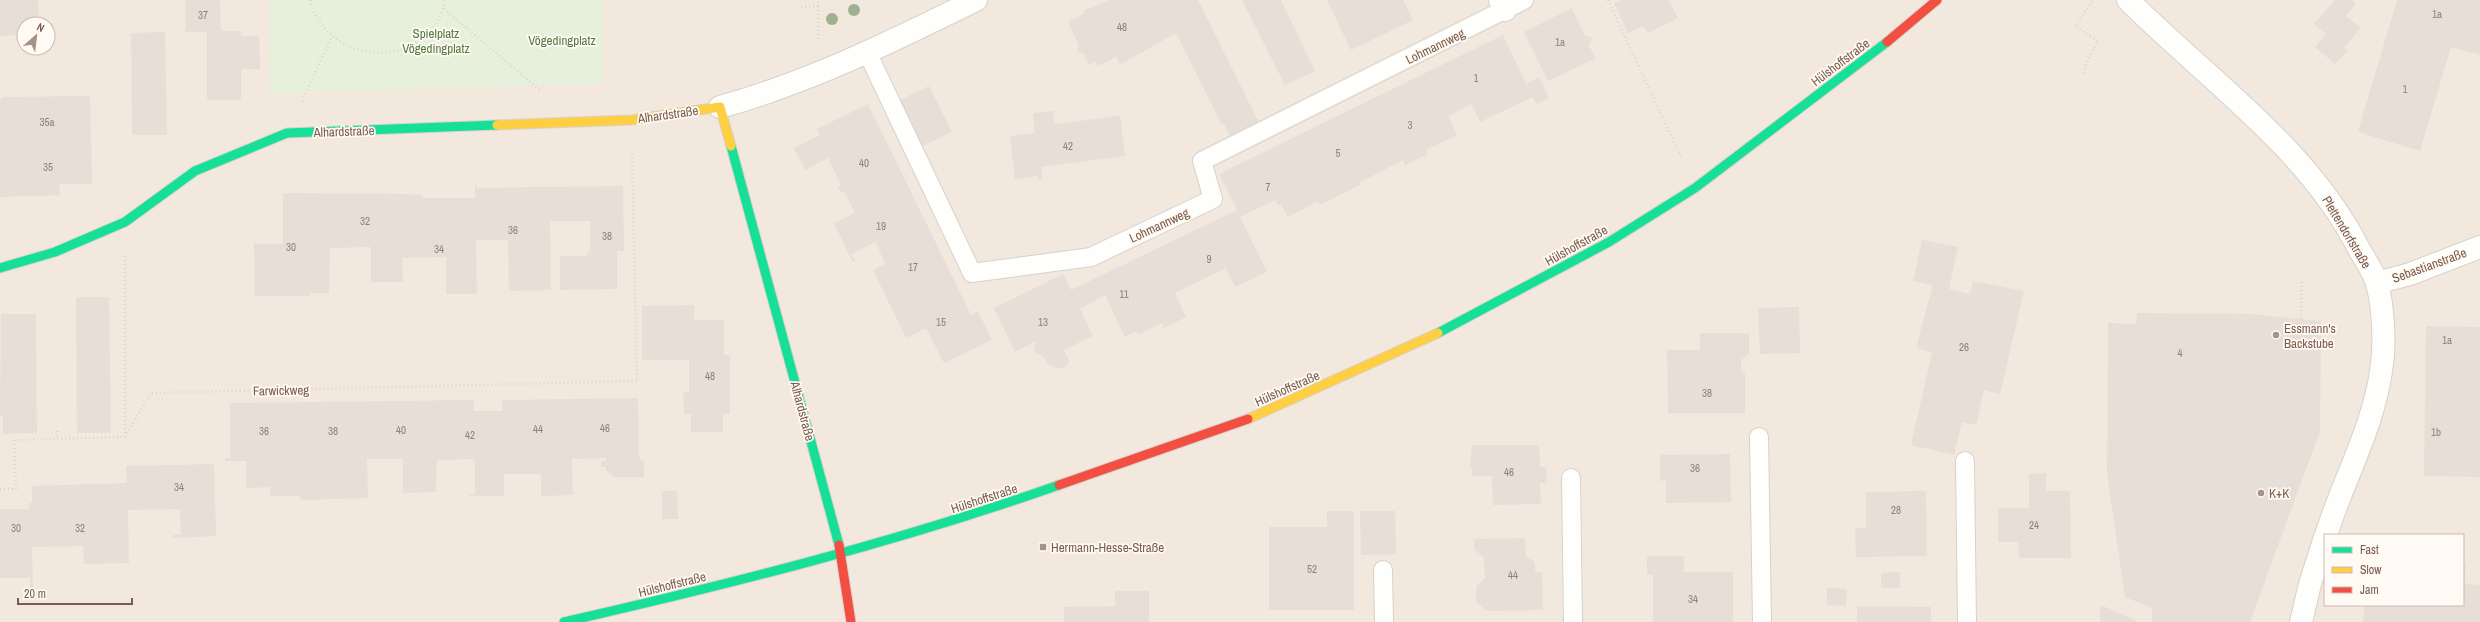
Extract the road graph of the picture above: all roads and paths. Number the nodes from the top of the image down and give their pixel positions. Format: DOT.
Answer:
graph roads {
  1 [pos="310,0"];
  2 [pos="445,0"];
  3 [pos="818,0"];
  4 [pos="976,0"];
  5 [pos="1524,0"];
  6 [pos="1608,0"];
  7 [pos="1937,0"];
  8 [pos="2093,0"];
  9 [pos="2128,0"];
  10 [pos="1502,5"];
  11 [pos="818,6"];
  12 [pos="801,7"];
  13 [pos="444,8"];
  14 [pos="332,36"];
  15 [pos="868,54"];
  16 [pos="832,68"];
  17 [pos="2083,73"];
  18 [pos="720,107"];
  19 [pos="631,120"];
  20 [pos="578,122"];
  21 [pos="287,133"];
  22 [pos="1695,188"];
  23 [pos="125,222"];
  24 [pos="2480,247"];
  25 [pos="0,268"];
  26 [pos="2302,278"];
  27 [pos="2377,284"];
  28 [pos="2301,318"];
  29 [pos="57,432"];
  30 [pos="125,437"];
  31 [pos="1759,437"];
  32 [pos="57,440"];
  33 [pos="1965,461"];
  34 [pos="1571,478"];
  35 [pos="0,489"];
  36 [pos="2326,534"];
  37 [pos="2324,539"];
  38 [pos="841,553"];
  39 [pos="1383,570"];
  40 [pos="564,622"];
  41 [pos="851,622"];
  42 [pos="1384,622"];
  43 [pos="1573,622"];
  44 [pos="1762,622"];
  45 [pos="1967,622"];
  46 [pos="2301,622"];
  1 -- 14 [label="path"];
  2 -- 13 [label="path"];
  3 -- 11 [label="path"];
  4 -- 15 [label="street, Alhardstraße"];
  5 -- 10 [label="lane"];
  6 -- 22 [label="path"];
  7 -- 22 [label="main road, Hülshoffstraße"];
  8 -- 17 [label="path"];
  9 -- 27 [label="street, Plettendorfstraße"];
  10 -- 15 [label="lane, Lohmannweg"];
  11 -- 12 [label="path"];
  11 -- 16 [label="path"];
  13 -- 14 [label="path"];
  13 -- 20 [label="path"];
  14 -- 21 [label="path"];
  15 -- 16 [label="street, Alhardstraße"];
  16 -- 18 [label="street, Alhardstraße"];
  18 -- 19 [label="main road, Alhardstraße"];
  18 -- 38 [label="main road, Alhardstraße"];
  19 -- 20 [label="main road, Alhardstraße"];
  19 -- 30 [label="path, Farwickweg"];
  20 -- 21 [label="main road, Alhardstraße"];
  21 -- 23 [label="main road, Alhardstraße"];
  22 -- 38 [label="main road, Hülshoffstraße"];
  23 -- 25 [label="main road, Alhardstraße"];
  23 -- 30 [label="path"];
  24 -- 27 [label="street, Sebastianstraße"];
  26 -- 28 [label="path"];
  27 -- 36 [label="street, Plettendorfstraße"];
  29 -- 32 [label="path"];
  30 -- 32 [label="path"];
  31 -- 44 [label="lane"];
  32 -- 35 [label="path"];
  33 -- 45 [label="lane"];
  34 -- 43 [label="lane"];
  37 -- 46 [label="street, Plettendorfstraße"];
  38 -- 40 [label="main road, Hülshoffstraße"];
  38 -- 41 [label="main road"];
  39 -- 42 [label="lane"];
}
